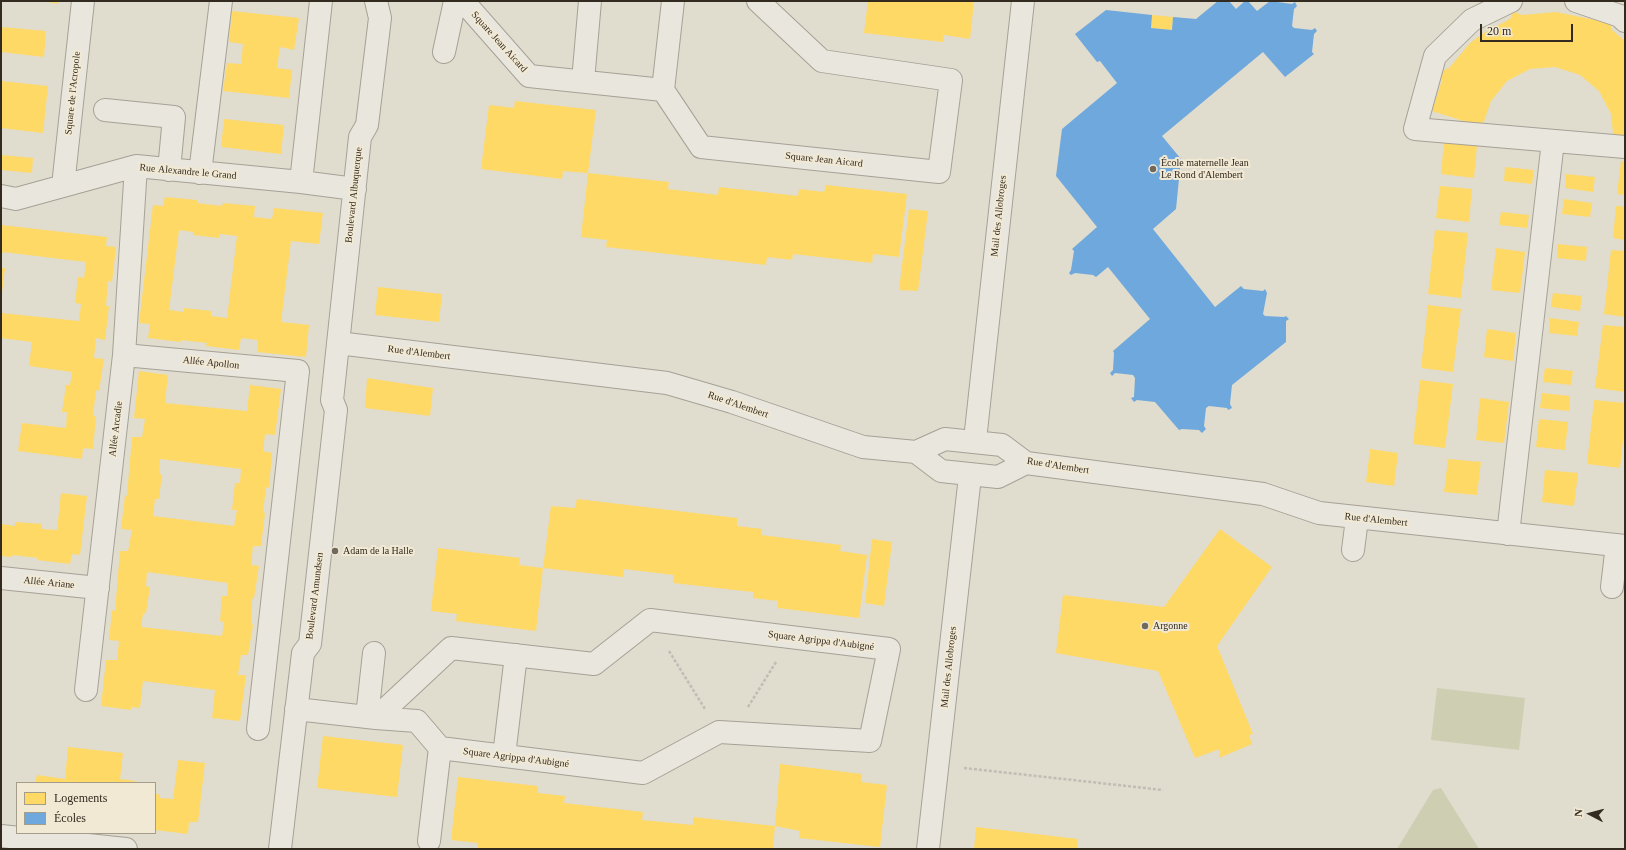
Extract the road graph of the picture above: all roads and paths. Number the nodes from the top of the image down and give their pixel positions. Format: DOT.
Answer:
graph roads {
  1 [pos="83,1"];
  2 [pos="220,1"];
  3 [pos="321,1"];
  4 [pos="376,1"];
  5 [pos="455,1"];
  6 [pos="463,1"];
  7 [pos="590,1"];
  8 [pos="673,1"];
  9 [pos="758,1"];
  10 [pos="1023,1"];
  11 [pos="1511,1"];
  12 [pos="1576,1"];
  13 [pos="1625,20"];
  14 [pos="444,52"];
  15 [pos="584,81"];
  16 [pos="663,90"];
  17 [pos="106,110"];
  18 [pos="1553,141"];
  19 [pos="1625,147"];
  20 [pos="136,166"];
  21 [pos="170,170"];
  22 [pos="200,173"];
  23 [pos="301,182"];
  24 [pos="63,186"];
  25 [pos="355,189"];
  26 [pos="1,196"];
  27 [pos="338,343"];
  28 [pos="124,354"];
  29 [pos="976,431"];
  30 [pos="916,452"];
  31 [pos="1026,463"];
  32 [pos="969,485"];
  33 [pos="1357,518"];
  34 [pos="1508,534"];
  35 [pos="1621,546"];
  36 [pos="1353,550"];
  37 [pos="1,578"];
  38 [pos="1612,587"];
  39 [pos="98,588"];
  40 [pos="650,620"];
  41 [pos="791,638"];
  42 [pos="374,653"];
  43 [pos="516,655"];
  44 [pos="86,690"];
  45 [pos="296,709"];
  46 [pos="372,717"];
  47 [pos="258,729"];
  48 [pos="726,732"];
  49 [pos="440,748"];
  50 [pos="504,756"];
  51 [pos="938,766"];
  52 [pos="1163,790"];
  53 [pos="1,836"];
  54 [pos="429,842"];
  55 [pos="126,849"];
  56 [pos="280,849"];
  57 [pos="928,849"];
  1 -- 24 [label="street, Square de l'Acropole"];
  2 -- 22 [label="street"];
  3 -- 23 [label="street"];
  4 -- 25 [label="street, Boulevard Albuquerque"];
  5 -- 14 [label="street"];
  6 -- 15 [label="street, Square Jean Aicard"];
  7 -- 15 [label="street"];
  8 -- 16 [label="street"];
  9 -- 16 [label="street, Square Jean Aicard"];
  10 -- 29 [label="street, Mail des Allobroges"];
  11 -- 18 [label="street"];
  12 -- 13 [label="street"];
  15 -- 16 [label="street, Square Jean Aicard"];
  17 -- 21 [label="street"];
  18 -- 19 [label="street"];
  18 -- 34 [label="street"];
  20 -- 21 [label="street, Rue Alexandre le Grand"];
  20 -- 24 [label="street, Rue Alexandre le Grand"];
  20 -- 28 [label="street, Allée Arcadie"];
  21 -- 22 [label="street, Rue Alexandre le Grand"];
  22 -- 23 [label="street, Rue Alexandre le Grand"];
  23 -- 25 [label="street, Rue Alexandre le Grand"];
  24 -- 26 [label="street, Rue Alexandre le Grand"];
  25 -- 27 [label="street, Boulevard Albuquerque"];
  27 -- 30 [label="street, Rue d'Alembert"];
  27 -- 45 [label="street, Boulevard Amundsen"];
  28 -- 39 [label="street, Allée Arcadie"];
  28 -- 47 [label="street, Allée Apollon"];
  30 -- 31 [label="street, Rue d'Alembert"];
  30 -- 31 [label="street"];
  31 -- 33 [label="street, Rue d'Alembert"];
  32 -- 51 [label="street, Mail des Allobroges"];
  33 -- 34 [label="street, Rue d'Alembert"];
  33 -- 36 [label="street"];
  34 -- 35 [label="street, Rue d'Alembert"];
  35 -- 38 [label="street"];
  37 -- 39 [label="street, Allée Ariane"];
  39 -- 44 [label="street, Allée Arcadie"];
  40 -- 41 [label="street, Square Agrippa d'Aubigné"];
  40 -- 43 [label="street"];
  40 -- 48 [label="path"];
  41 -- 48 [label="path"];
  41 -- 48 [label="street, Square Agrippa d'Aubigné"];
  42 -- 46 [label="street"];
  43 -- 46 [label="street"];
  43 -- 50 [label="street"];
  45 -- 46 [label="street"];
  45 -- 56 [label="street, Boulevard Amundsen"];
  46 -- 49 [label="street"];
  48 -- 50 [label="street, Square Agrippa d'Aubigné"];
  49 -- 50 [label="street, Square Agrippa d'Aubigné"];
  49 -- 54 [label="street"];
  51 -- 52 [label="path"];
  51 -- 57 [label="street, Mail des Allobroges"];
  53 -- 55 [label="street"];
}
